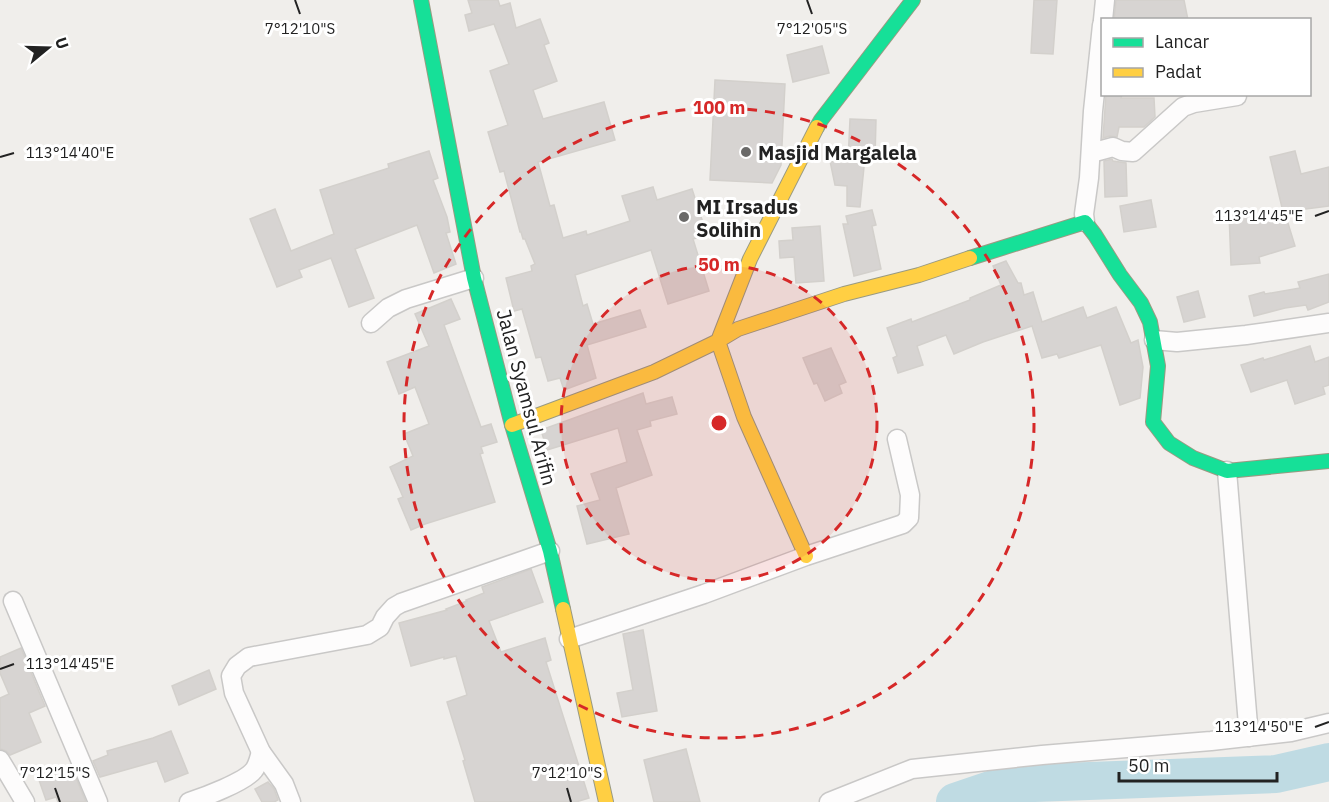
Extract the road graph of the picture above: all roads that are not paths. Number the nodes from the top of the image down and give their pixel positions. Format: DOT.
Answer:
graph roads {
  1 [pos="421,0"];
  2 [pos="913,0"];
  3 [pos="1105,0"];
  4 [pos="1103,18"];
  5 [pos="1101,35"];
  6 [pos="1236,96"];
  7 [pos="1090,153"];
  8 [pos="1085,222"];
  9 [pos="474,278"];
  10 [pos="371,322"];
  11 [pos="1329,323"];
  12 [pos="1154,340"];
  13 [pos="718,341"];
  14 [pos="512,425"];
  15 [pos="897,439"];
  16 [pos="1329,461"];
  17 [pos="1227,471"];
  18 [pos="550,551"];
  19 [pos="806,556"];
  20 [pos="13,601"];
  21 [pos="569,639"];
  22 [pos="1329,723"];
  23 [pos="1249,736"];
  24 [pos="261,752"];
  25 [pos="0,760"];
  26 [pos="26,802"];
  27 [pos="98,802"];
  28 [pos="189,802"];
  29 [pos="291,802"];
  30 [pos="606,802"];
  31 [pos="829,802"];
  1 -- 9 [label="street, Jalan Syamsul Arifin"];
  2 -- 13 [label="street"];
  3 -- 4 [label="street"];
  5 -- 7 [label="street"];
  6 -- 7 [label="street"];
  7 -- 8 [label="street"];
  8 -- 12 [label="street"];
  8 -- 13 [label="street"];
  9 -- 10 [label="street"];
  9 -- 14 [label="street, Jalan Syamsul Arifin"];
  11 -- 12 [label="street"];
  12 -- 17 [label="street"];
  13 -- 14 [label="street"];
  13 -- 19 [label="street"];
  14 -- 18 [label="street, Jalan Syamsul Arifin"];
  15 -- 19 [label="street"];
  16 -- 17 [label="street"];
  17 -- 23 [label="street"];
  18 -- 21 [label="street, Jalan Syamsul Arifin"];
  18 -- 24 [label="street"];
  19 -- 21 [label="street"];
  20 -- 27 [label="street"];
  21 -- 30 [label="street, Jalan Syamsul Arifin"];
  22 -- 23 [label="street"];
  23 -- 31 [label="street"];
  24 -- 28 [label="street"];
  24 -- 29 [label="street"];
  25 -- 26 [label="street"];
}
